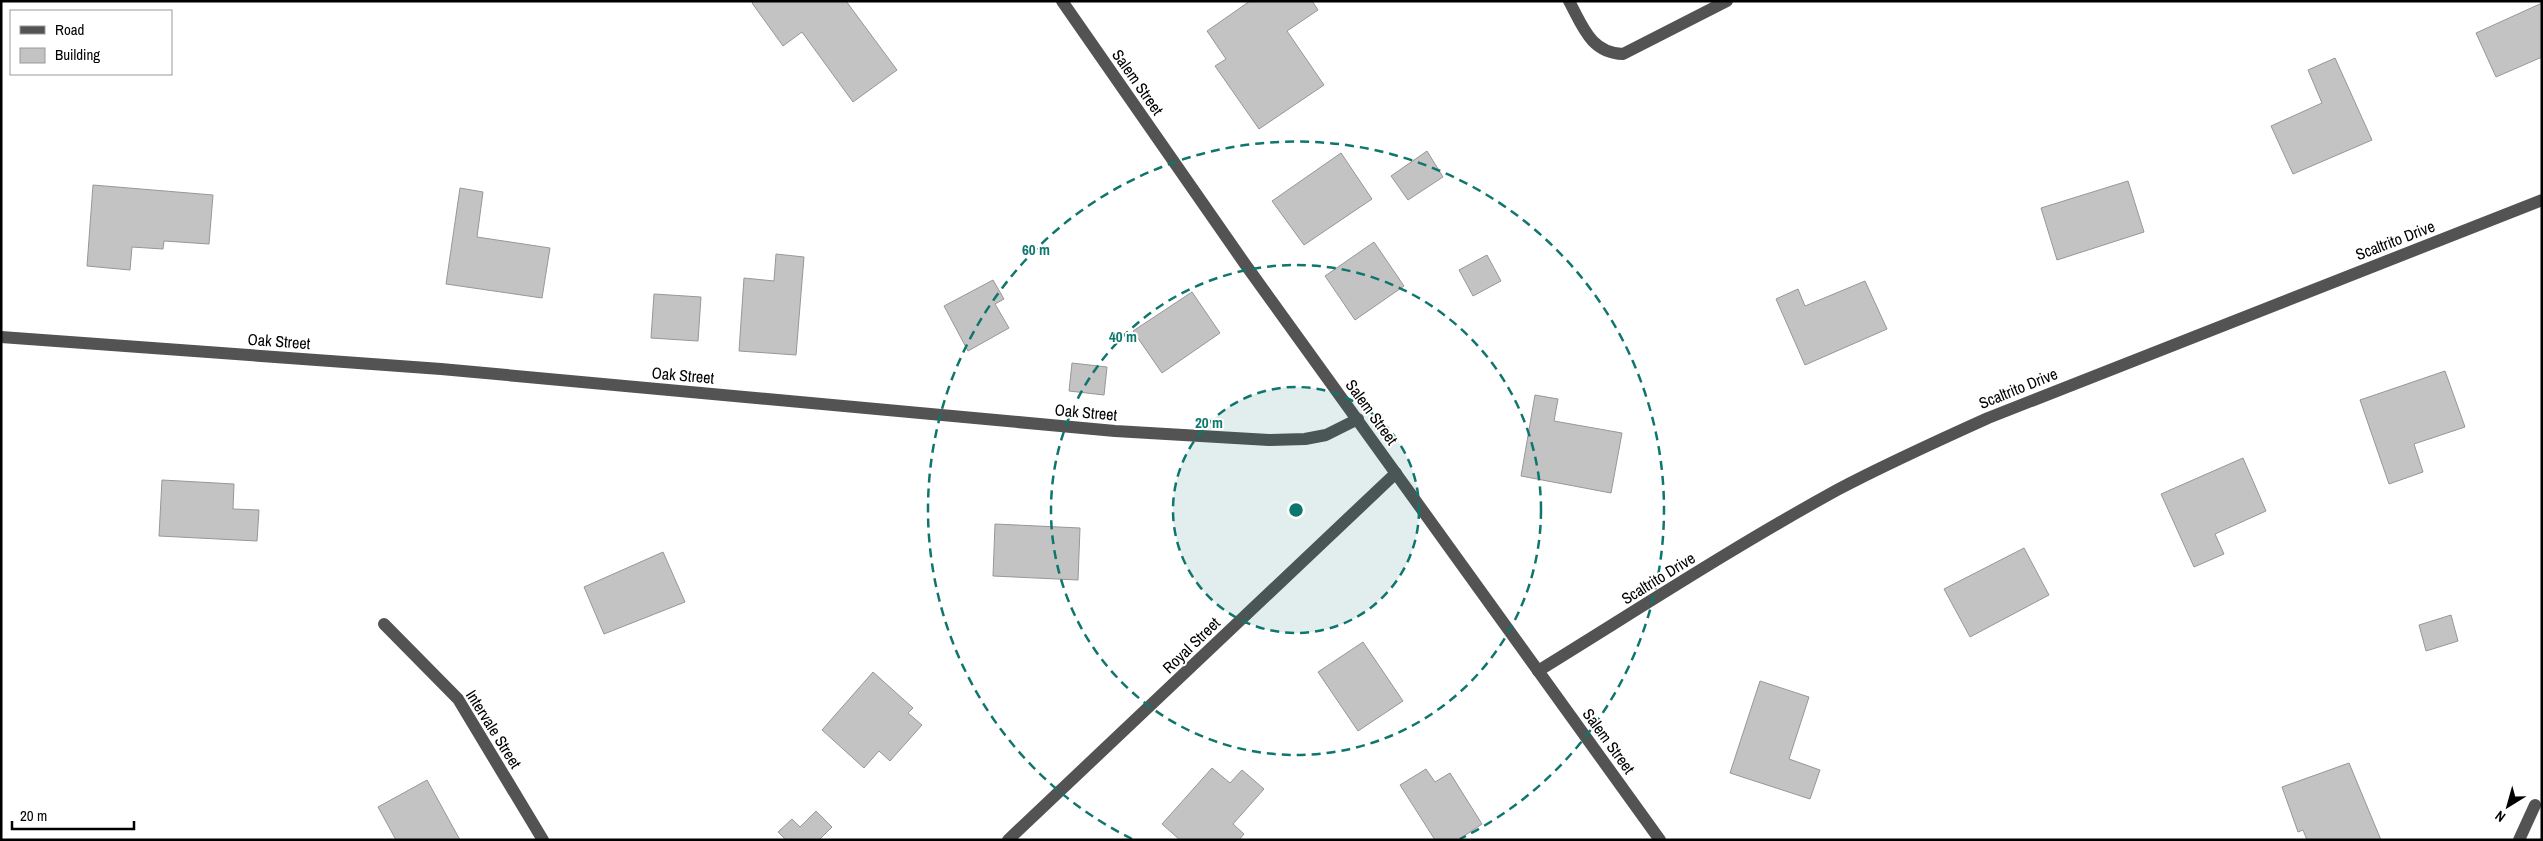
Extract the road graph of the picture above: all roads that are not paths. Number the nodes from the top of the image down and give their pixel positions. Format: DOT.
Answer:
graph roads {
  1 [pos="1062,1"];
  2 [pos="1570,1"];
  3 [pos="1727,1"];
  4 [pos="2542,200"];
  5 [pos="1,337"];
  6 [pos="1358,419"];
  7 [pos="1396,473"];
  8 [pos="384,624"];
  9 [pos="1538,671"];
  10 [pos="2535,805"];
  11 [pos="543,840"];
  12 [pos="1008,840"];
  13 [pos="1660,840"];
  14 [pos="2519,840"];
  1 -- 6 [label="street, Salem Street"];
  2 -- 3 [label="street"];
  4 -- 9 [label="street, Scaltrito Drive"];
  5 -- 6 [label="street, Oak Street"];
  6 -- 7 [label="street, Salem Street"];
  7 -- 9 [label="street, Salem Street"];
  7 -- 12 [label="street, Royal Street"];
  8 -- 11 [label="street, Intervale Street"];
  9 -- 13 [label="street, Salem Street"];
  10 -- 14 [label="street"];
}
